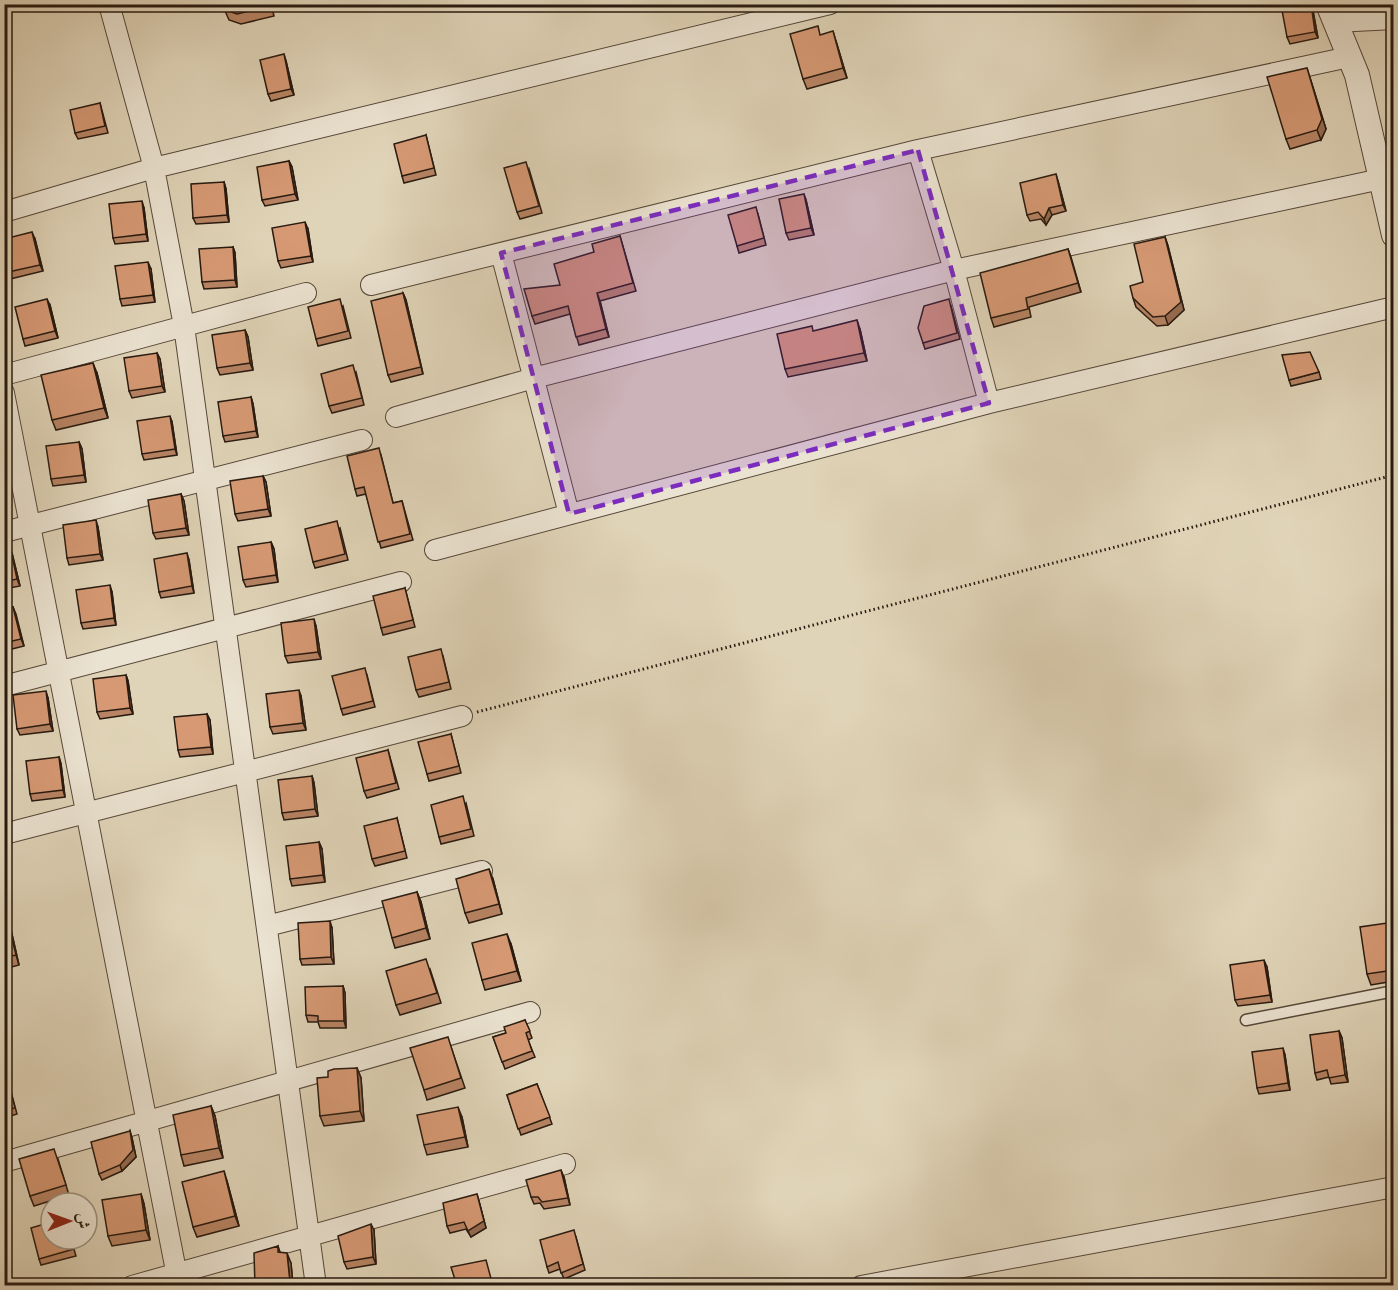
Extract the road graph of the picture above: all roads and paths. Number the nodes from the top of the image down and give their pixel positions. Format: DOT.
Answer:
graph roads {
  1 [pos="109,4"];
  2 [pos="830,4"];
  3 [pos="1332,13"];
  4 [pos="1394,19"];
  5 [pos="1349,57"];
  6 [pos="918,150"];
  7 [pos="153,168"];
  8 [pos="1381,179"];
  9 [pos="4,212"];
  10 [pos="1394,235"];
  11 [pos="501,253"];
  12 [pos="954,270"];
  13 [pos="371,285"];
  14 [pos="306,293"];
  15 [pos="1394,308"];
  16 [pos="184,326"];
  17 [pos="4,375"];
  18 [pos="534,378"];
  19 [pos="4,393"];
  20 [pos="989,403"];
  21 [pos="396,417"];
  22 [pos="362,440"];
  23 [pos="1394,475"];
  24 [pos="205,481"];
  25 [pos="569,514"];
  26 [pos="30,526"];
  27 [pos="4,532"];
  28 [pos="435,550"];
  29 [pos="401,582"];
  30 [pos="225,628"];
  31 [pos="59,672"];
  32 [pos="4,686"];
  33 [pos="462,716"];
  34 [pos="245,772"];
  35 [pos="87,813"];
  36 [pos="4,834"];
  37 [pos="482,871"];
  38 [pos="267,926"];
  39 [pos="1394,991"];
  40 [pos="530,1012"];
  41 [pos="1246,1020"];
  42 [pos="288,1081"];
  43 [pos="147,1121"];
  44 [pos="4,1162"];
  45 [pos="565,1164"];
  46 [pos="1394,1187"];
  47 [pos="309,1236"];
  48 [pos="178,1279"];
  49 [pos="132,1286"];
  50 [pos="316,1286"];
  51 [pos="861,1286"];
  1 -- 7 [label="street"];
  2 -- 7 [label="street"];
  3 -- 4 [label="street"];
  3 -- 5 [label="street"];
  5 -- 6 [label="street"];
  5 -- 8 [label="street"];
  6 -- 11 [label="street"];
  6 -- 12 [label="street"];
  7 -- 9 [label="street"];
  7 -- 16 [label="street"];
  8 -- 10 [label="street"];
  8 -- 12 [label="street"];
  11 -- 13 [label="street"];
  11 -- 18 [label="street"];
  12 -- 18 [label="street"];
  12 -- 20 [label="street"];
  14 -- 16 [label="street"];
  15 -- 20 [label="street"];
  16 -- 17 [label="street"];
  16 -- 24 [label="street"];
  18 -- 21 [label="street"];
  18 -- 25 [label="street"];
  19 -- 26 [label="street"];
  20 -- 25 [label="street"];
  22 -- 24 [label="street"];
  23 -- 33 [label="path"];
  24 -- 26 [label="street"];
  24 -- 30 [label="street"];
  25 -- 28 [label="street"];
  26 -- 27 [label="street"];
  26 -- 31 [label="street"];
  29 -- 30 [label="street"];
  30 -- 31 [label="street"];
  30 -- 34 [label="street"];
  31 -- 32 [label="street"];
  31 -- 35 [label="street"];
  33 -- 34 [label="street"];
  34 -- 35 [label="street"];
  34 -- 38 [label="street"];
  35 -- 36 [label="street"];
  35 -- 43 [label="street"];
  37 -- 38 [label="street"];
  38 -- 42 [label="street"];
  39 -- 41 [label="lane"];
  40 -- 42 [label="street"];
  42 -- 43 [label="street"];
  42 -- 47 [label="street"];
  43 -- 44 [label="street"];
  43 -- 48 [label="street"];
  45 -- 47 [label="street"];
  46 -- 51 [label="street"];
  47 -- 48 [label="street"];
  47 -- 50 [label="street"];
  48 -- 49 [label="street"];
}
